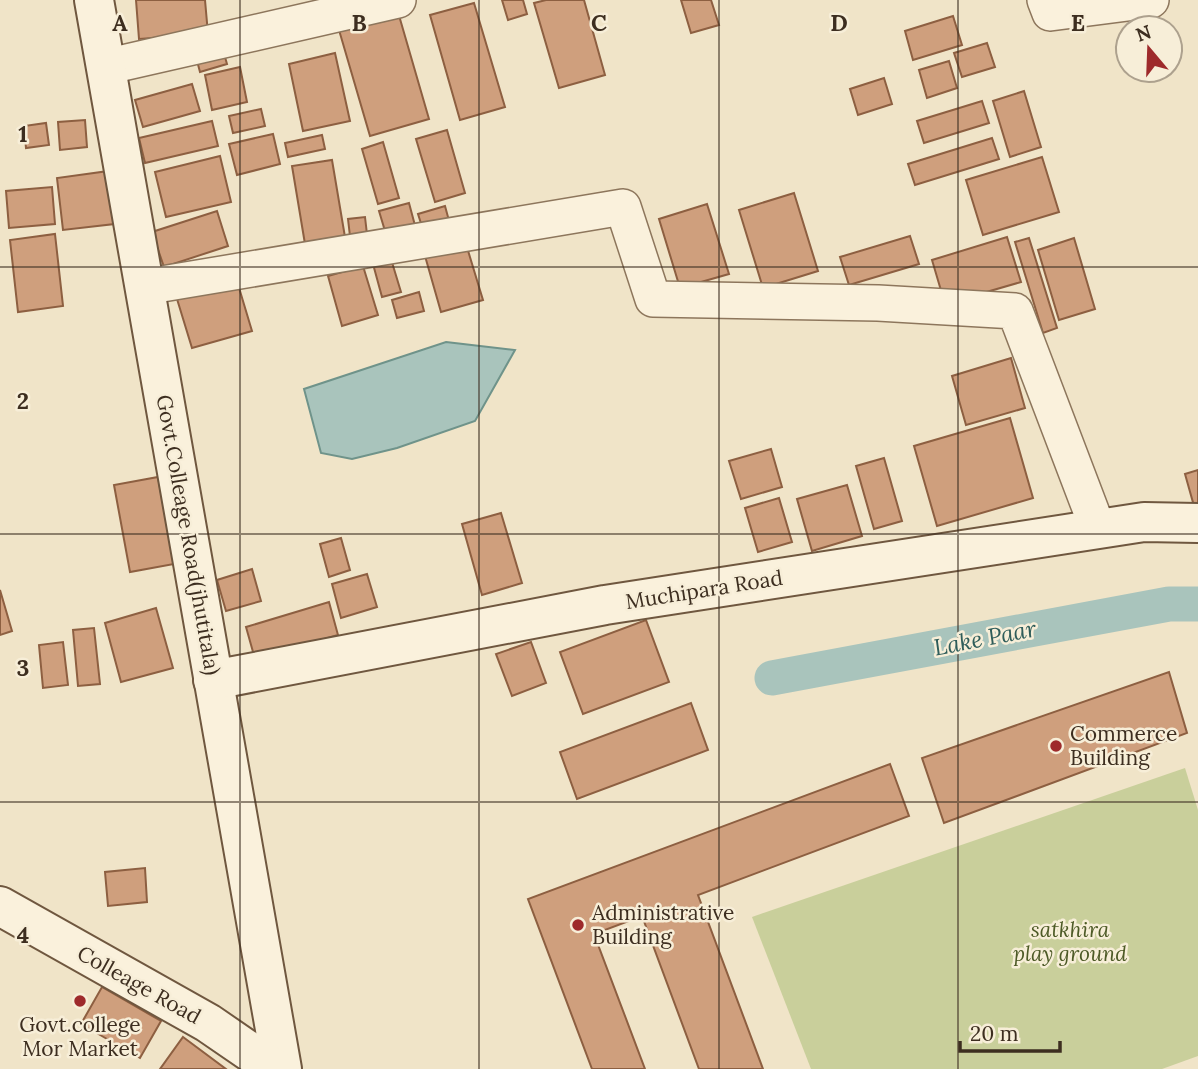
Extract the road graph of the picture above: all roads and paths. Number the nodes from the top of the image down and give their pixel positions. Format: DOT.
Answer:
graph roads {
  1 [pos="94,0"];
  2 [pos="398,0"];
  3 [pos="1045,0"];
  4 [pos="1151,0"];
  5 [pos="105,67"];
  6 [pos="144,287"];
  7 [pos="1198,523"];
  8 [pos="1098,529"];
  9 [pos="214,680"];
  10 [pos="0,906"];
  11 [pos="275,1069"];
  12 [pos="282,1069"];
  1 -- 5 [label="street, Govt.Colleage Road(jhutitala)"];
  2 -- 5 [label="street"];
  3 -- 4 [label="street"];
  5 -- 6 [label="street, Govt.Colleage Road(jhutitala)"];
  6 -- 8 [label="street"];
  6 -- 9 [label="street, Govt.Colleage Road(jhutitala)"];
  7 -- 8 [label="street, Muchipara Road"];
  8 -- 9 [label="street, Muchipara Road"];
  9 -- 12 [label="street, Govt.Colleage Road(jhutitala)"];
  10 -- 11 [label="street, Colleage Road"];
}
